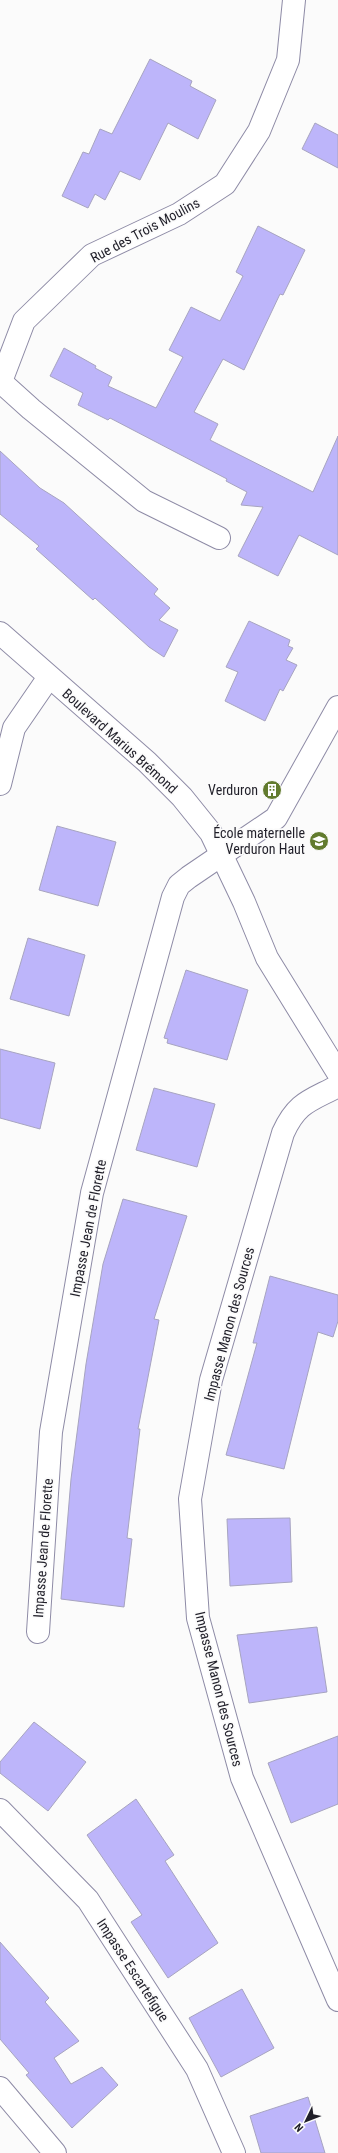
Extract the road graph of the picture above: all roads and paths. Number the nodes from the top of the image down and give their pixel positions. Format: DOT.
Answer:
graph roads {
  1 [pos="294,0"];
  2 [pos="1,383"];
  3 [pos="219,538"];
  4 [pos="0,633"];
  5 [pos="49,677"];
  6 [pos="338,707"];
  7 [pos="0,784"];
  8 [pos="222,855"];
  9 [pos="338,1073"];
  10 [pos="338,1086"];
  11 [pos="38,1632"];
  12 [pos="0,1810"];
  13 [pos="338,2000"];
  14 [pos="0,2088"];
  15 [pos="55,2153"];
  16 [pos="234,2153"];
  1 -- 2 [label="street, Rue des Trois Moulins"];
  2 -- 3 [label="street"];
  4 -- 5 [label="street, Boulevard Marius Brémond"];
  5 -- 7 [label="street"];
  5 -- 8 [label="street, Boulevard Marius Brémond"];
  6 -- 8 [label="street, Impasse Jean de Florette"];
  8 -- 9 [label="street, Boulevard Marius Brémond"];
  8 -- 11 [label="street, Impasse Jean de Florette"];
  10 -- 13 [label="street, Impasse Manon des Sources"];
  12 -- 16 [label="street, Impasse Escartefigue"];
  14 -- 15 [label="street"];
}
